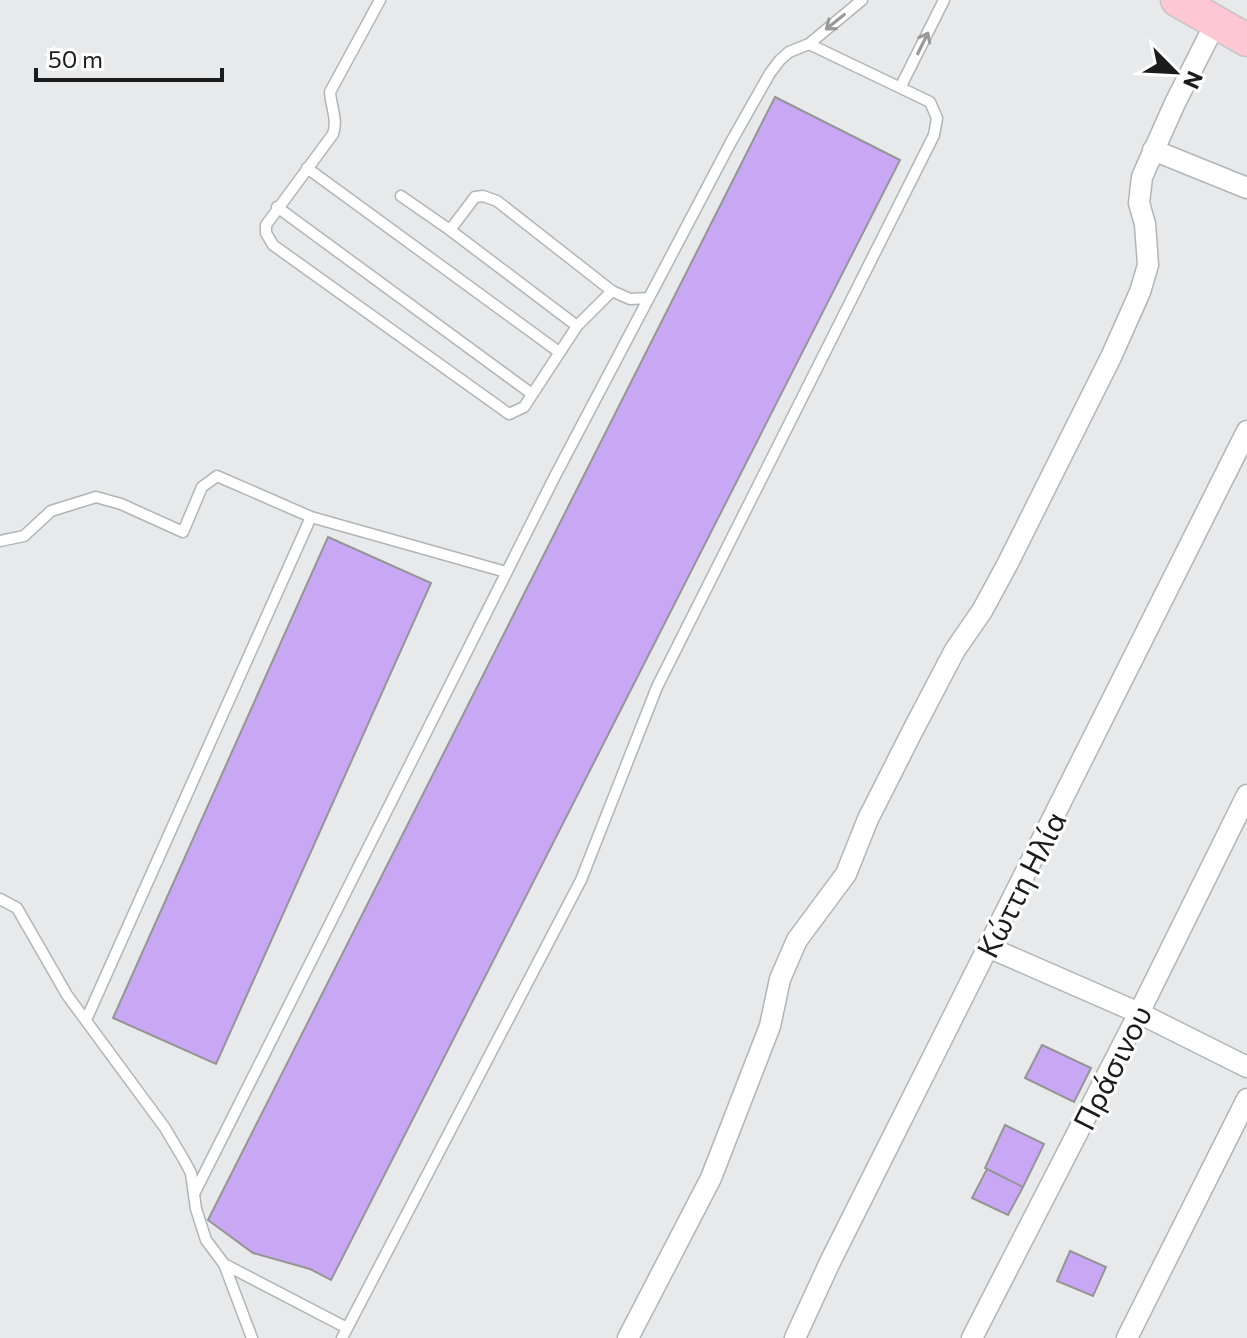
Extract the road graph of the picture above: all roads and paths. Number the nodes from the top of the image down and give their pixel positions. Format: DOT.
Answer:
graph roads {
  1 [pos="380,0"];
  2 [pos="862,0"];
  3 [pos="944,0"];
  4 [pos="1177,0"];
  5 [pos="1216,22"];
  6 [pos="1247,40"];
  7 [pos="809,44"];
  8 [pos="901,86"];
  9 [pos="1153,150"];
  10 [pos="307,168"];
  11 [pos="1247,188"];
  12 [pos="401,196"];
  13 [pos="277,207"];
  14 [pos="450,230"];
  15 [pos="612,291"];
  16 [pos="649,298"];
  17 [pos="577,326"];
  18 [pos="559,352"];
  19 [pos="532,394"];
  20 [pos="1247,431"];
  21 [pos="311,517"];
  22 [pos="0,541"];
  23 [pos="506,572"];
  24 [pos="1247,795"];
  25 [pos="0,899"];
  26 [pos="988,947"];
  27 [pos="1139,1013"];
  28 [pos="86,1020"];
  29 [pos="1247,1067"];
  30 [pos="1247,1099"];
  31 [pos="195,1192"];
  32 [pos="224,1264"];
  33 [pos="345,1333"];
  34 [pos="252,1338"];
  35 [pos="628,1338"];
  36 [pos="795,1338"];
  37 [pos="972,1338"];
  38 [pos="1127,1338"];
  1 -- 10 [label="lane"];
  2 -- 7 [label="lane, one-way"];
  8 -- 3 [label="lane, one-way"];
  4 -- 5 [label="main road"];
  5 -- 6 [label="main road"];
  5 -- 9 [label="street"];
  7 -- 8 [label="lane"];
  7 -- 16 [label="lane"];
  8 -- 33 [label="lane"];
  9 -- 11 [label="street"];
  9 -- 35 [label="street"];
  10 -- 13 [label="lane"];
  10 -- 18 [label="lane"];
  12 -- 14 [label="lane"];
  13 -- 19 [label="lane"];
  13 -- 19 [label="lane"];
  14 -- 15 [label="lane"];
  14 -- 17 [label="lane"];
  15 -- 16 [label="lane"];
  15 -- 17 [label="lane"];
  16 -- 23 [label="lane"];
  17 -- 18 [label="lane"];
  18 -- 19 [label="lane"];
  20 -- 26 [label="street, Κώττη Ηλία"];
  21 -- 22 [label="lane"];
  21 -- 23 [label="lane"];
  21 -- 28 [label="lane"];
  23 -- 31 [label="lane"];
  24 -- 27 [label="street, Πράσινου"];
  25 -- 28 [label="lane"];
  26 -- 27 [label="street"];
  26 -- 36 [label="street, Κώττη Ηλία"];
  27 -- 29 [label="street"];
  27 -- 37 [label="street, Πράσινου"];
  28 -- 31 [label="lane"];
  30 -- 38 [label="street"];
  31 -- 32 [label="lane"];
  32 -- 33 [label="lane"];
  32 -- 34 [label="lane"];
}
